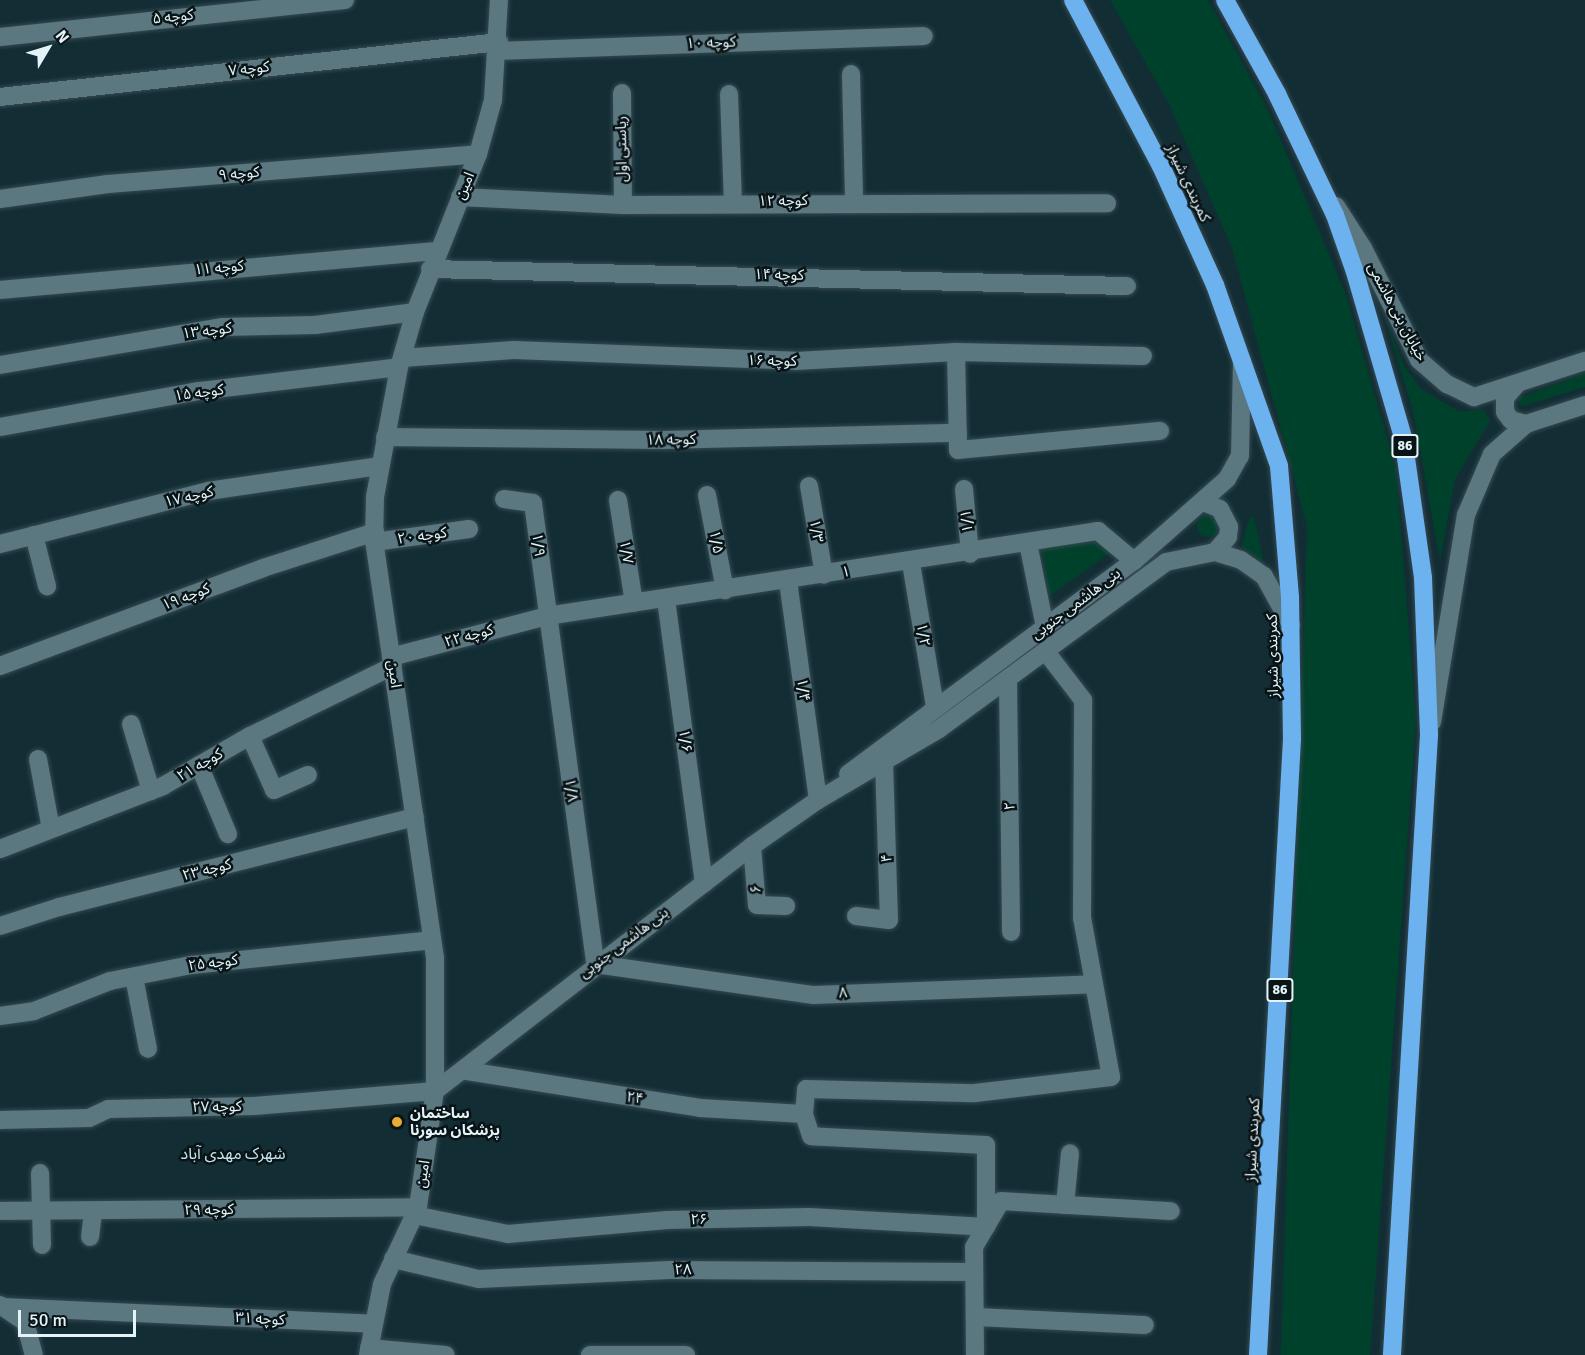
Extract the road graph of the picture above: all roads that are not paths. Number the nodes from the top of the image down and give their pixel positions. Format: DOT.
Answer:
graph roads {
  1 [pos="345,0"];
  2 [pos="499,0"];
  3 [pos="1073,0"];
  4 [pos="1225,0"];
  5 [pos="924,36"];
  6 [pos="0,37"];
  7 [pos="498,46"];
  8 [pos="851,74"];
  9 [pos="622,93"];
  10 [pos="729,94"];
  11 [pos="0,97"];
  12 [pos="478,154"];
  13 [pos="1314,171"];
  14 [pos="460,197"];
  15 [pos="0,199"];
  16 [pos="854,200"];
  17 [pos="733,202"];
  18 [pos="1107,203"];
  19 [pos="623,205"];
  20 [pos="438,251"];
  21 [pos="430,269"];
  22 [pos="1127,286"];
  23 [pos="0,290"];
  24 [pos="415,312"];
  25 [pos="956,352"];
  26 [pos="1242,353"];
  27 [pos="1143,356"];
  28 [pos="1585,361"];
  29 [pos="401,363"];
  30 [pos="0,365"];
  31 [pos="1517,384"];
  32 [pos="1585,405"];
  33 [pos="1526,424"];
  34 [pos="0,427"];
  35 [pos="1160,430"];
  36 [pos="958,433"];
  37 [pos="385,437"];
  38 [pos="380,466"];
  39 [pos="809,486"];
  40 [pos="964,489"];
  41 [pos="707,495"];
  42 [pos="504,499"];
  43 [pos="618,500"];
  44 [pos="1203,502"];
  45 [pos="469,529"];
  46 [pos="34,535"];
  47 [pos="374,537"];
  48 [pos="1028,543"];
  49 [pos="0,544"];
  50 [pos="1215,552"];
  51 [pos="970,554"];
  52 [pos="1134,561"];
  53 [pos="911,562"];
  54 [pos="824,575"];
  55 [pos="788,581"];
  56 [pos="47,586"];
  57 [pos="725,590"];
  58 [pos="666,599"];
  59 [pos="634,603"];
  60 [pos="547,616"];
  61 [pos="1291,625"];
  62 [pos="1045,627"];
  63 [pos="1047,652"];
  64 [pos="392,661"];
  65 [pos="0,666"];
  66 [pos="1008,681"];
  67 [pos="935,707"];
  68 [pos="131,724"];
  69 [pos="1429,735"];
  70 [pos="250,736"];
  71 [pos="38,759"];
  72 [pos="884,763"];
  73 [pos="199,765"];
  74 [pos="308,775"];
  75 [pos="151,791"];
  76 [pos="818,800"];
  77 [pos="415,817"];
  78 [pos="51,829"];
  79 [pos="228,834"];
  80 [pos="752,846"];
  81 [pos="0,849"];
  82 [pos="704,883"];
  83 [pos="786,906"];
  84 [pos="856,916"];
  85 [pos="0,926"];
  86 [pos="1011,932"];
  87 [pos="432,940"];
  88 [pos="595,964"];
  89 [pos="134,977"];
  90 [pos="1094,984"];
  91 [pos="0,1016"];
  92 [pos="148,1049"];
  93 [pos="467,1071"];
  94 [pos="435,1091"];
  95 [pos="804,1114"];
  96 [pos="0,1120"];
  97 [pos="1070,1153"];
  98 [pos="40,1173"];
  99 [pos="1065,1205"];
  100 [pos="0,1211"];
  101 [pos="93,1211"];
  102 [pos="416,1211"];
  103 [pos="1171,1211"];
  104 [pos="41,1212"];
  105 [pos="986,1227"];
  106 [pos="90,1238"];
  107 [pos="42,1245"];
  108 [pos="393,1259"];
  109 [pos="974,1272"];
  110 [pos="1,1306"];
  111 [pos="975,1317"];
  112 [pos="374,1324"];
  113 [pos="1145,1325"];
  114 [pos="368,1352"];
  115 [pos="34,1355"];
  116 [pos="446,1355"];
  117 [pos="590,1355"];
  118 [pos="686,1355"];
  119 [pos="975,1355"];
  120 [pos="1258,1355"];
  121 [pos="1392,1355"];
  1 -- 6 [label="street, کوچه ۵"];
  2 -- 7 [label="street, امین"];
  3 -- 26 [label="highway, کمربندی شیراز / 86"];
  4 -- 13 [label="highway, 86"];
  5 -- 7 [label="street, کوچه ۱۰"];
  7 -- 11 [label="street, کوچه ۷"];
  7 -- 12 [label="street, امین"];
  8 -- 16 [label="street"];
  9 -- 19 [label="street, ریاستی اول"];
  10 -- 17 [label="street"];
  12 -- 14 [label="street, امین"];
  12 -- 15 [label="street, کوچه ۹"];
  13 -- 31 [label="street, خیابان بنی هاشمی"];
  13 -- 69 [label="highway, 86"];
  14 -- 19 [label="street, کوچه ۱۲"];
  14 -- 20 [label="street, امین"];
  16 -- 17 [label="street, کوچه ۱۲"];
  16 -- 18 [label="street, کوچه ۱۲"];
  17 -- 19 [label="street, کوچه ۱۲"];
  20 -- 21 [label="street, امین"];
  20 -- 23 [label="street, کوچه ۱۱"];
  21 -- 22 [label="street, کوچه ۱۴"];
  21 -- 24 [label="street, امین"];
  24 -- 29 [label="street, امین"];
  24 -- 30 [label="street, کوچه ۱۳"];
  25 -- 27 [label="street, کوچه ۱۶"];
  25 -- 29 [label="street, کوچه ۱۶"];
  25 -- 36 [label="street"];
  26 -- 44 [label="street, بنی هاشمی جنوبی"];
  26 -- 61 [label="highway, کمربندی شیراز / 86"];
  28 -- 31 [label="street, خیابان بنی هاشمی"];
  29 -- 34 [label="street, کوچه ۱۵"];
  29 -- 37 [label="street, امین"];
  31 -- 33 [label="street"];
  32 -- 33 [label="street"];
  33 -- 69 [label="street"];
  35 -- 36 [label="street"];
  36 -- 37 [label="street, کوچه ۱۸"];
  37 -- 38 [label="street, امین"];
  38 -- 46 [label="street, کوچه ۱۷"];
  38 -- 47 [label="street, امین"];
  39 -- 54 [label="street, ۱/۳"];
  40 -- 51 [label="street, ۱/۱"];
  41 -- 57 [label="street, ۱/۵"];
  42 -- 60 [label="street, ۱/۹"];
  43 -- 59 [label="street, ۱/۷"];
  44 -- 50 [label="street"];
  44 -- 52 [label="street, بنی هاشمی جنوبی"];
  45 -- 47 [label="street, کوچه ۲۰"];
  46 -- 49 [label="street, کوچه ۱۷"];
  46 -- 56 [label="street"];
  47 -- 64 [label="street, امین"];
  47 -- 65 [label="street, کوچه ۱۹"];
  48 -- 51 [label="street, ۱"];
  48 -- 52 [label="street, ۱"];
  48 -- 62 [label="street"];
  50 -- 61 [label="street"];
  50 -- 63 [label="street, بنی هاشمی جنوبی"];
  51 -- 53 [label="street, ۱"];
  52 -- 62 [label="street, بنی هاشمی جنوبی"];
  53 -- 54 [label="street, ۱"];
  53 -- 67 [label="street, ۱/۲"];
  54 -- 55 [label="street, ۱"];
  55 -- 57 [label="street, ۱"];
  55 -- 76 [label="street, ۱/۴"];
  57 -- 58 [label="street, ۱"];
  58 -- 59 [label="street, ۱"];
  58 -- 82 [label="street, ۱/۶"];
  59 -- 60 [label="street, ۱"];
  60 -- 64 [label="street, کوچه ۲۲"];
  60 -- 88 [label="street, ۱/۸"];
  61 -- 120 [label="highway, کمربندی شیراز / 86"];
  62 -- 67 [label="street, بنی هاشمی جنوبی"];
  63 -- 66 [label="street, بنی هاشمی جنوبی"];
  63 -- 90 [label="street"];
  64 -- 70 [label="street, کوچه ۲۱"];
  64 -- 77 [label="street, امین"];
  66 -- 72 [label="street, بنی هاشمی جنوبی"];
  66 -- 86 [label="street, ۲"];
  67 -- 76 [label="street, بنی هاشمی جنوبی"];
  68 -- 75 [label="street"];
  69 -- 121 [label="highway, 86"];
  70 -- 73 [label="street, کوچه ۲۱"];
  70 -- 74 [label="street"];
  71 -- 78 [label="street"];
  72 -- 76 [label="street, بنی هاشمی جنوبی"];
  72 -- 84 [label="street, ۴"];
  73 -- 75 [label="street, کوچه ۲۱"];
  73 -- 79 [label="street"];
  75 -- 78 [label="street, کوچه ۲۱"];
  76 -- 80 [label="street, بنی هاشمی جنوبی"];
  77 -- 85 [label="street, کوچه ۲۳"];
  77 -- 87 [label="street, امین"];
  78 -- 81 [label="street, کوچه ۲۱"];
  80 -- 82 [label="street, بنی هاشمی جنوبی"];
  80 -- 83 [label="street, ۶"];
  82 -- 88 [label="street, بنی هاشمی جنوبی"];
  87 -- 89 [label="street, کوچه ۲۵"];
  87 -- 94 [label="street, امین"];
  88 -- 90 [label="street, ۸"];
  88 -- 93 [label="street, بنی هاشمی جنوبی"];
  89 -- 91 [label="street, کوچه ۲۵"];
  89 -- 92 [label="street"];
  90 -- 95 [label="street"];
  93 -- 94 [label="street, بنی هاشمی جنوبی"];
  93 -- 95 [label="street, ۲۴"];
  94 -- 96 [label="street, کوچه ۲۷"];
  94 -- 102 [label="street, امین"];
  95 -- 105 [label="street"];
  97 -- 99 [label="street"];
  98 -- 104 [label="street"];
  99 -- 103 [label="street"];
  99 -- 105 [label="street"];
  100 -- 104 [label="street, کوچه ۲۹"];
  101 -- 102 [label="street, کوچه ۲۹"];
  101 -- 104 [label="street, کوچه ۲۹"];
  101 -- 106 [label="street"];
  102 -- 105 [label="street, ۲۶"];
  102 -- 108 [label="street, امین"];
  104 -- 107 [label="street"];
  105 -- 109 [label="street"];
  108 -- 109 [label="street, ۲۸"];
  108 -- 112 [label="street, امین"];
  109 -- 111 [label="street"];
  110 -- 112 [label="street, کوچه ۳۱"];
  110 -- 115 [label="street"];
  111 -- 113 [label="street"];
  111 -- 119 [label="street"];
  112 -- 114 [label="street, امین"];
  114 -- 116 [label="street"];
  117 -- 118 [label="street"];
}
